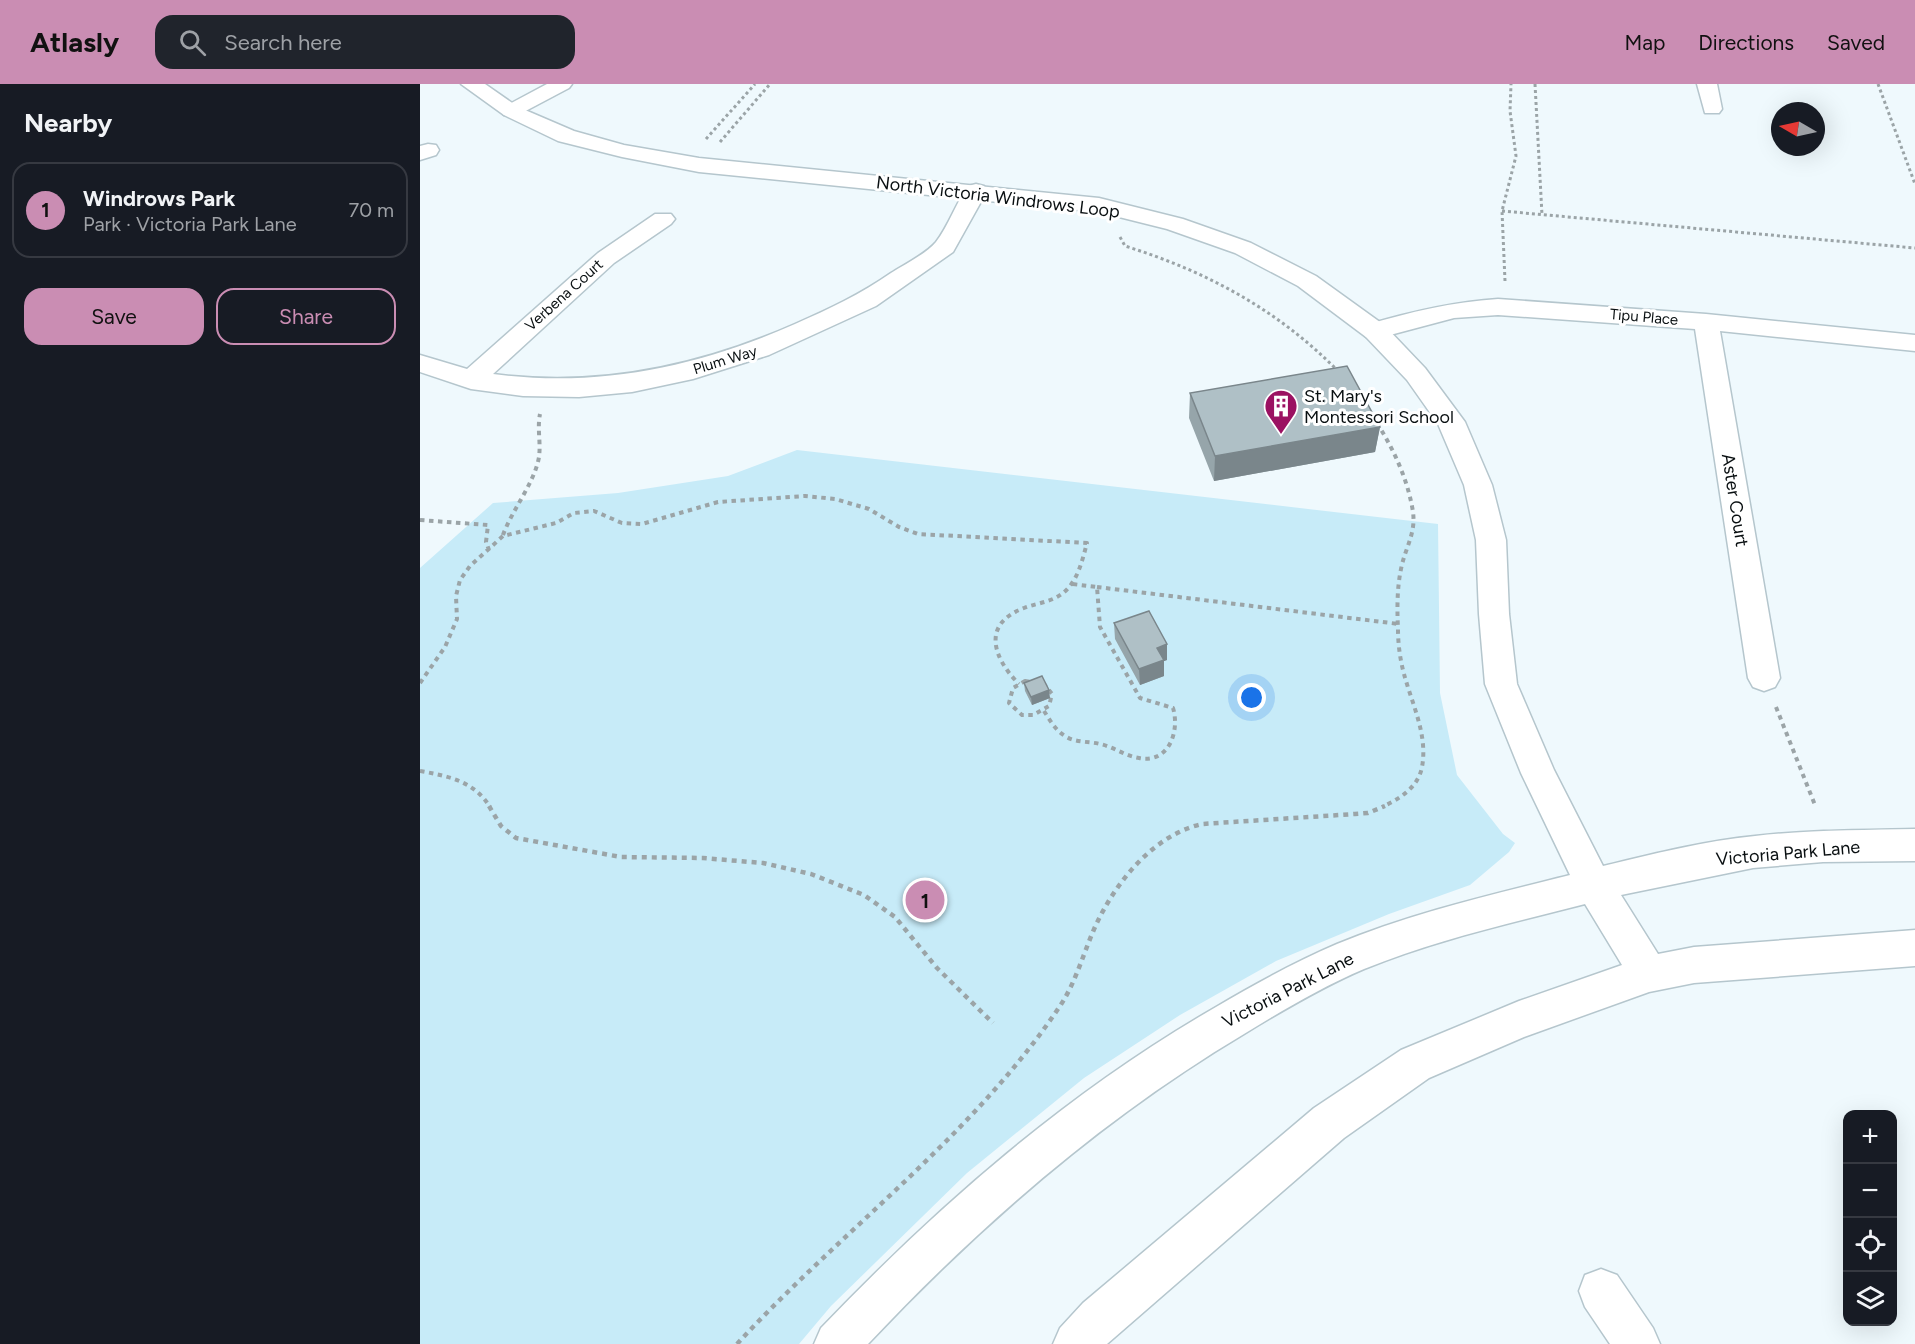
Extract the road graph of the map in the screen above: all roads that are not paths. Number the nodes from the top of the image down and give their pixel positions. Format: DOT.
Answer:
graph roads {
  1 [pos="471,84"];
  2 [pos="562,84"];
  3 [pos="1707,84"];
  4 [pos="1712,109"];
  5 [pos="511,111"];
  6 [pos="976,191"];
  7 [pos="663,219"];
  8 [pos="1706,322"];
  9 [pos="1375,331"];
  10 [pos="1915,343"];
  11 [pos="420,363"];
  12 [pos="471,380"];
  13 [pos="1764,678"];
  14 [pos="1915,845"];
  15 [pos="1594,885"];
  16 [pos="1915,948"];
  17 [pos="1649,974"];
  18 [pos="1601,1291"];
  19 [pos="837,1344"];
  20 [pos="1076,1344"];
  21 [pos="1637,1344"];
  1 -- 5 [label="street, North Victoria Windrows Loop"];
  2 -- 5 [label="street"];
  3 -- 4 [label="street"];
  5 -- 6 [label="street, North Victoria Windrows Loop"];
  6 -- 9 [label="street, North Victoria Windrows Loop"];
  6 -- 12 [label="street, Plum Way"];
  7 -- 12 [label="street, Verbena Court"];
  8 -- 9 [label="street, Tipu Place"];
  8 -- 10 [label="street, Tipu Place"];
  8 -- 13 [label="street, Aster Court"];
  9 -- 15 [label="street, North Victoria Windrows Loop"];
  11 -- 12 [label="street, Plum Way"];
  14 -- 15 [label="street, Victoria Park Lane"];
  15 -- 17 [label="street, North Victoria Windrows Loop"];
  15 -- 19 [label="street, Victoria Park Lane"];
  16 -- 17 [label="street"];
  17 -- 20 [label="street"];
  18 -- 21 [label="street"];
}
